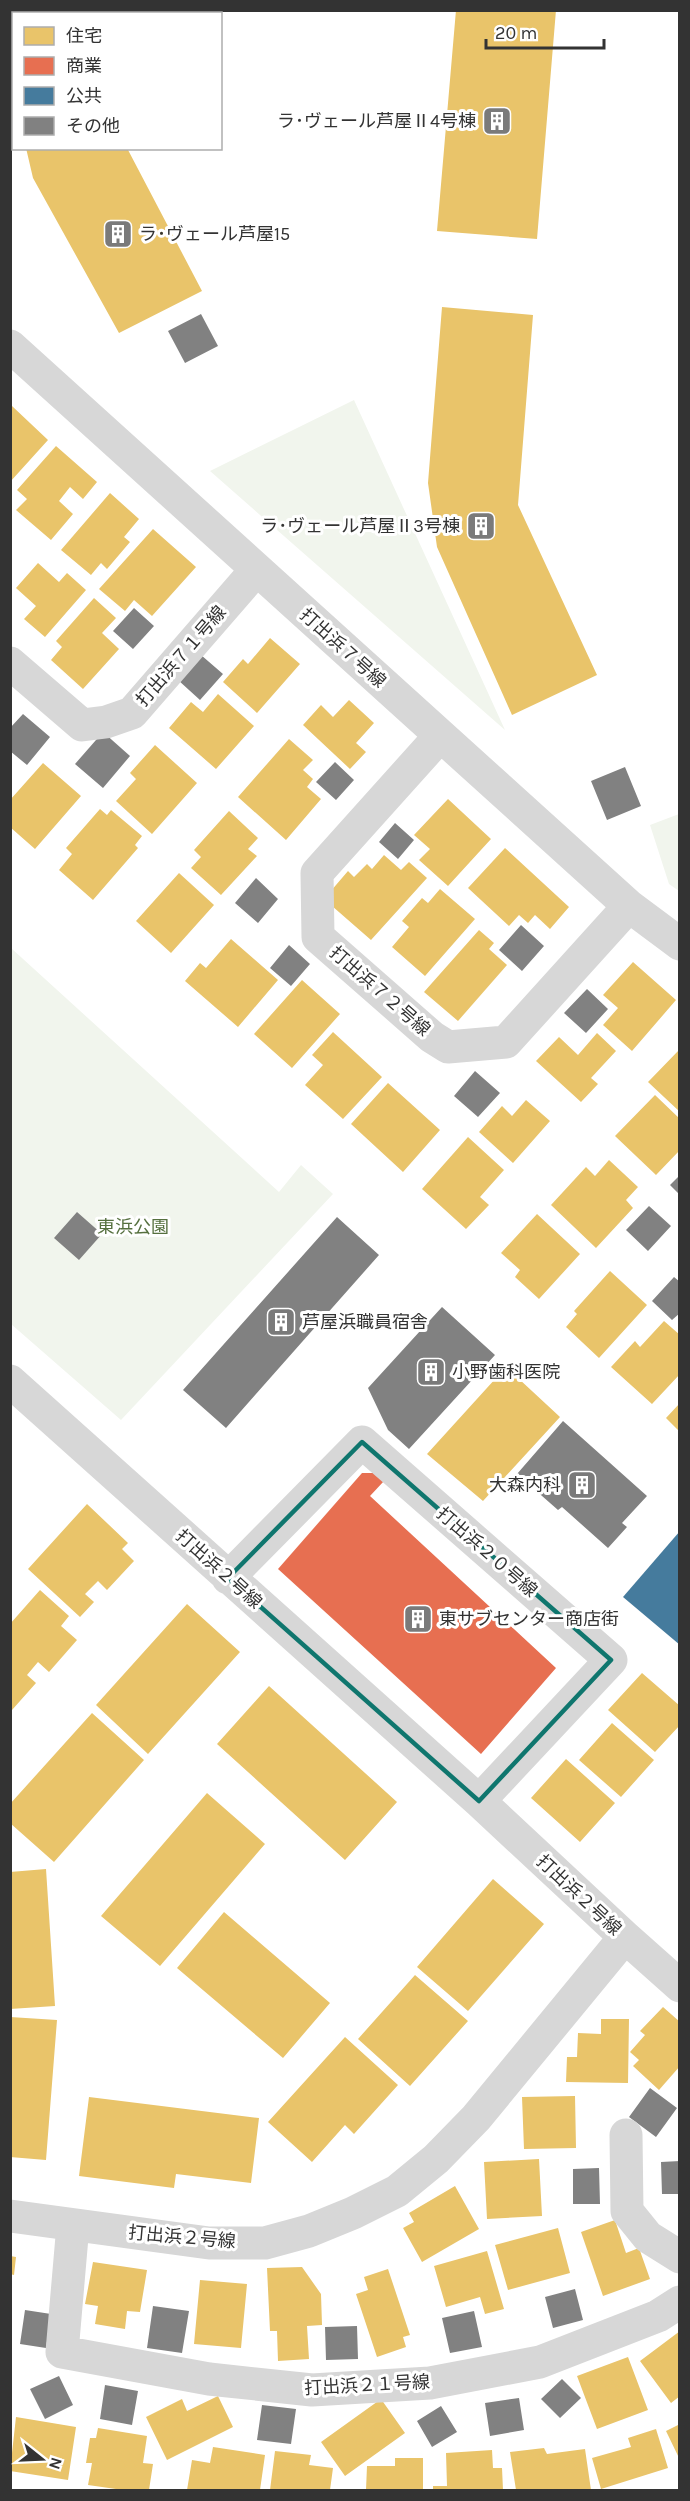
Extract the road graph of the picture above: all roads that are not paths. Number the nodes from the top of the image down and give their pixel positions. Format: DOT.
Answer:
graph roads {
  1 [pos="10,346"];
  2 [pos="256,570"];
  3 [pos="10,663"];
  4 [pos="440,736"];
  5 [pos="629,906"];
  6 [pos="680,944"];
  7 [pos="10,1381"];
  8 [pos="228,1578"];
  9 [pos="479,1801"];
  10 [pos="625,1937"];
  11 [pos="680,1986"];
  12 [pos="626,2135"];
  13 [pos="10,2216"];
  14 [pos="73,2225"];
  15 [pos="680,2257"];
  16 [pos="680,2302"];
  1 -- 2 [label="street, 打出浜７号線"];
  2 -- 3 [label="street, 打出浜７１号線"];
  2 -- 4 [label="street, 打出浜７号線"];
  4 -- 5 [label="street, 打出浜７号線"];
  4 -- 5 [label="street, 打出浜７２号線"];
  5 -- 6 [label="street, 打出浜７号線"];
  7 -- 8 [label="street, 打出浜２号線"];
  8 -- 9 [label="street, 打出浜２号線"];
  8 -- 9 [label="street, 打出浜２０号線"];
  9 -- 10 [label="street, 打出浜２号線"];
  10 -- 11 [label="street"];
  10 -- 14 [label="street, 打出浜２号線"];
  12 -- 15 [label="street"];
  13 -- 14 [label="street, 打出浜２号線"];
  14 -- 16 [label="street, 打出浜２１号線"];
}
